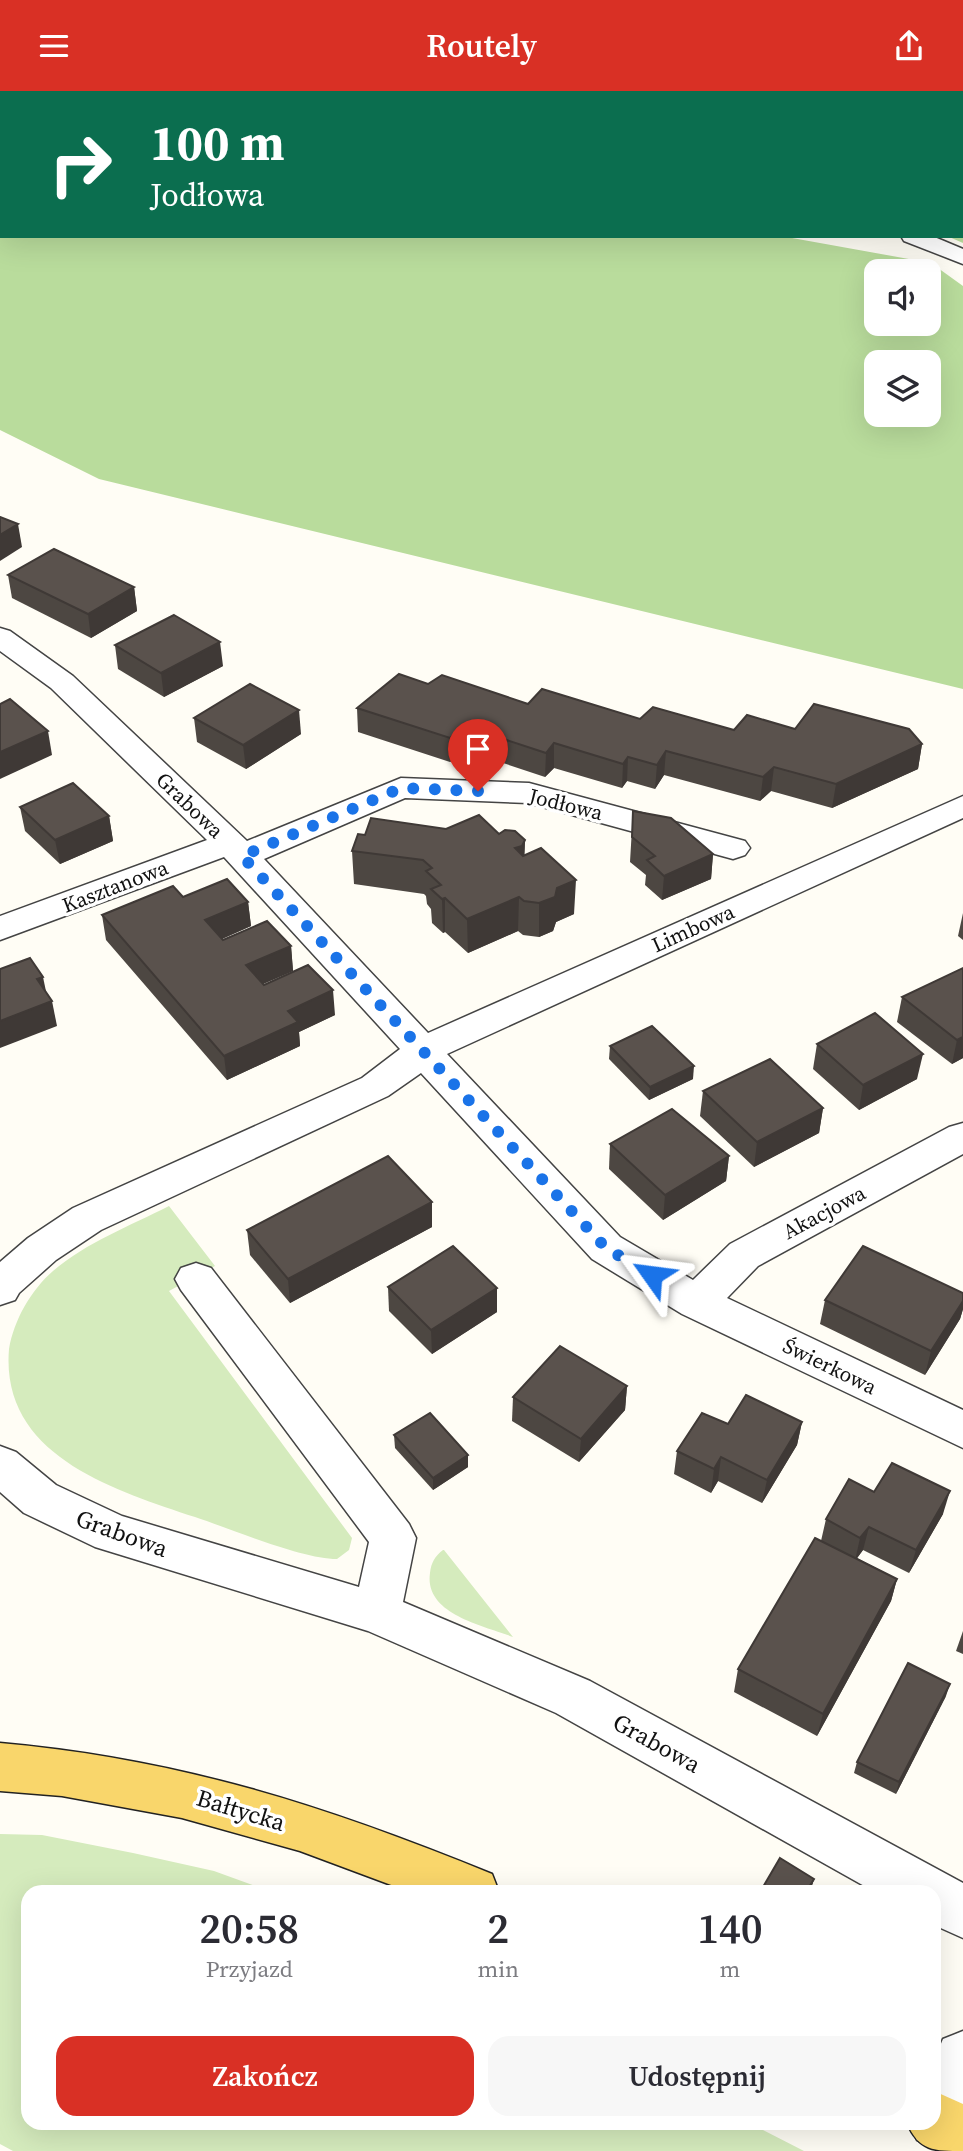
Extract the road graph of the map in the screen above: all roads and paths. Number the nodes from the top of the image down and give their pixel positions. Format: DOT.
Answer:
graph roads {
  1 [pos="917,238"];
  2 [pos="963,257"];
  3 [pos="0,637"];
  4 [pos="963,806"];
  5 [pos="733,848"];
  6 [pos="236,849"];
  7 [pos="0,929"];
  8 [pos="422,1050"];
  9 [pos="963,1137"];
  10 [pos="196,1279"];
  11 [pos="0,1289"];
  12 [pos="697,1302"];
  13 [pos="963,1430"];
  14 [pos="0,1465"];
  15 [pos="377,1613"];
  16 [pos="0,1767"];
  17 [pos="455,1885"];
  18 [pos="914,1885"];
  19 [pos="941,1900"];
  20 [pos="963,1912"];
  21 [pos="963,2059"];
  22 [pos="945,2125"];
  1 -- 2 [label="street"];
  3 -- 6 [label="street, Grabowa"];
  4 -- 8 [label="street, Limbowa"];
  5 -- 6 [label="street, Jodłowa"];
  6 -- 7 [label="street, Kasztanowa"];
  6 -- 8 [label="street, Grabowa"];
  8 -- 11 [label="street"];
  8 -- 12 [label="street, Grabowa"];
  9 -- 12 [label="street, Akacjowa"];
  10 -- 15 [label="street"];
  12 -- 13 [label="street, Świerkowa"];
  14 -- 15 [label="street, Grabowa"];
  15 -- 18 [label="street, Grabowa"];
  16 -- 17 [label="main road, Bałtycka"];
  19 -- 20 [label="street"];
  21 -- 22 [label="street"];
}
